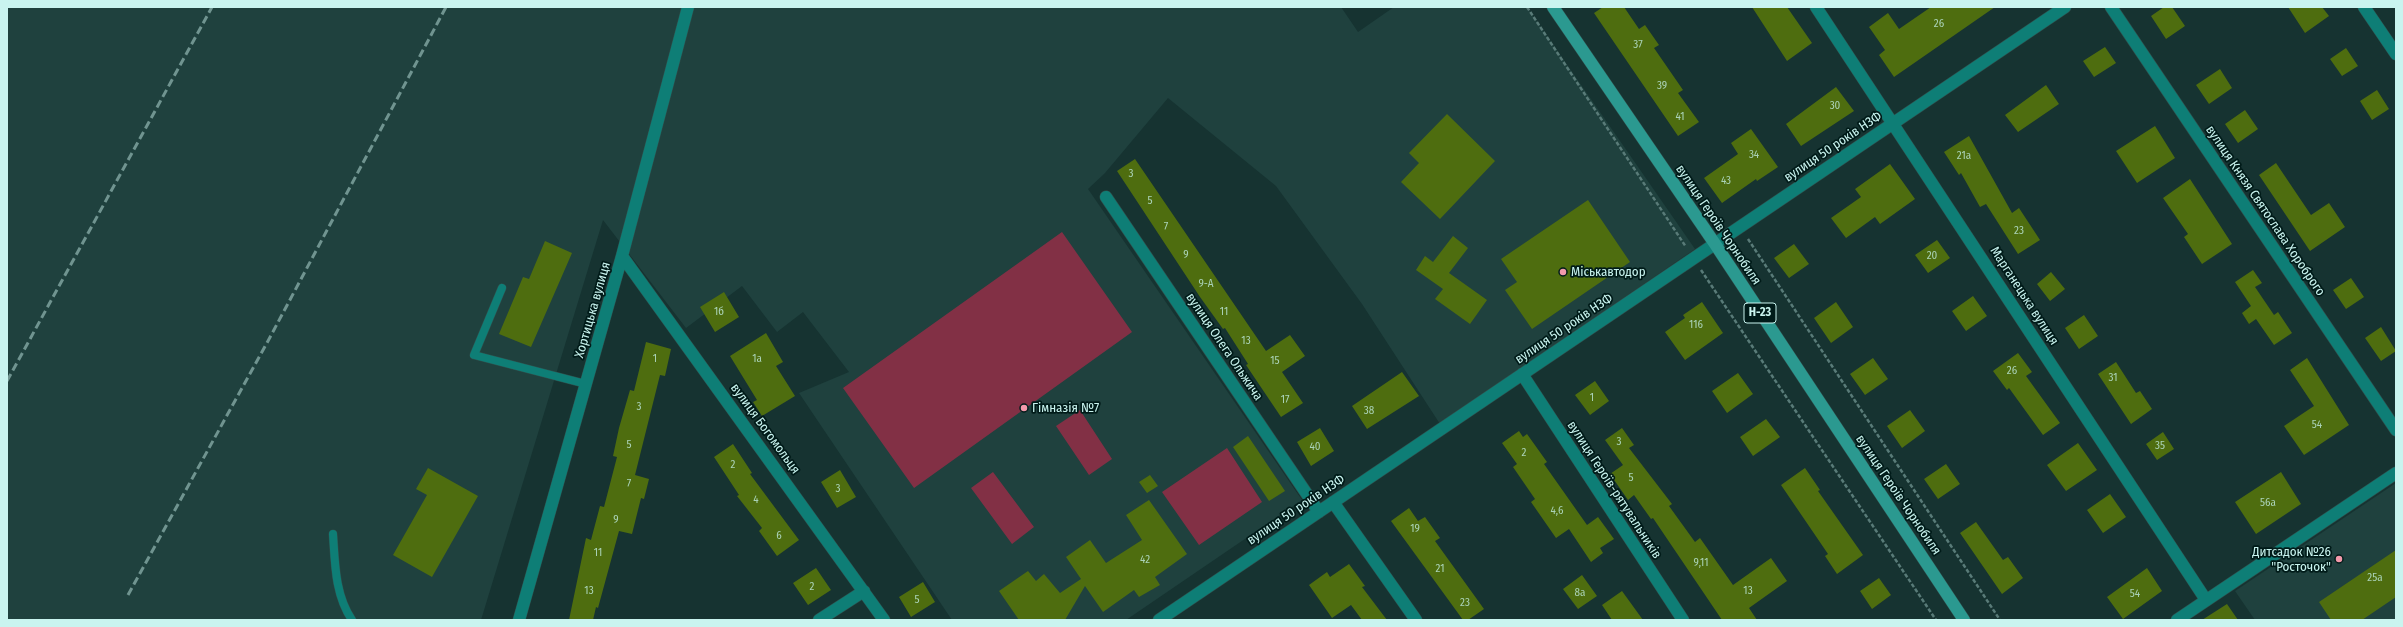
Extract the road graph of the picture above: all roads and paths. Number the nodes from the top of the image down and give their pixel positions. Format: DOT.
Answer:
graph roads {
  1 [pos="688,7"];
  2 [pos="1527,7"];
  3 [pos="1553,7"];
  4 [pos="1816,7"];
  5 [pos="2065,7"];
  6 [pos="2110,7"];
  7 [pos="2364,7"];
  8 [pos="2396,54"];
  9 [pos="1894,123"];
  10 [pos="1106,197"];
  11 [pos="1740,227"];
  12 [pos="1715,244"];
  13 [pos="622,256"];
  14 [pos="1693,258"];
  15 [pos="502,288"];
  16 [pos="1522,374"];
  17 [pos="586,384"];
  18 [pos="2396,430"];
  19 [pos="2396,473"];
  20 [pos="1333,502"];
  21 [pos="1319,512"];
  22 [pos="333,534"];
  23 [pos="864,591"];
  24 [pos="2206,600"];
  25 [pos="352,620"];
  26 [pos="520,620"];
  27 [pos="819,620"];
  28 [pos="884,620"];
  29 [pos="1159,620"];
  30 [pos="1416,620"];
  31 [pos="1683,620"];
  32 [pos="1936,620"];
  33 [pos="1964,620"];
  34 [pos="2000,620"];
  35 [pos="2177,620"];
  1 -- 13 [label="street, Хортицька вулиця"];
  2 -- 14 [label="path"];
  3 -- 12 [label="main road, вулиця Героїв Чорнобиля / Н-23"];
  4 -- 9 [label="street, Марганецька вулиця"];
  5 -- 9 [label="street, вулиця 50 років НЗФ"];
  6 -- 18 [label="street, вулиця Князя Святослава Хороброго"];
  7 -- 8 [label="street"];
  9 -- 11 [label="street, вулиця 50 років НЗФ"];
  9 -- 24 [label="street, Марганецька вулиця"];
  10 -- 21 [label="street, вулиця Олега Ольжича"];
  11 -- 12 [label="street, вулиця 50 років НЗФ"];
  11 -- 34 [label="path"];
  12 -- 14 [label="street, вулиця 50 років НЗФ"];
  12 -- 33 [label="main road, вулиця Героїв Чорнобиля / Н-23"];
  13 -- 17 [label="street, Хортицька вулиця"];
  13 -- 23 [label="street, вулиця Богомольця"];
  14 -- 16 [label="street, вулиця 50 років НЗФ"];
  14 -- 32 [label="path"];
  15 -- 17 [label="lane"];
  16 -- 20 [label="street, вулиця 50 років НЗФ"];
  16 -- 31 [label="street, вулиця Героїв-рятувальників"];
  17 -- 26 [label="street, Хортицька вулиця"];
  19 -- 24 [label="street"];
  20 -- 21 [label="street, вулиця 50 років НЗФ"];
  20 -- 30 [label="street"];
  21 -- 29 [label="street, вулиця 50 років НЗФ"];
  22 -- 25 [label="lane"];
  23 -- 27 [label="street"];
  23 -- 28 [label="street, вулиця Богомольця"];
  24 -- 35 [label="street"];
}
